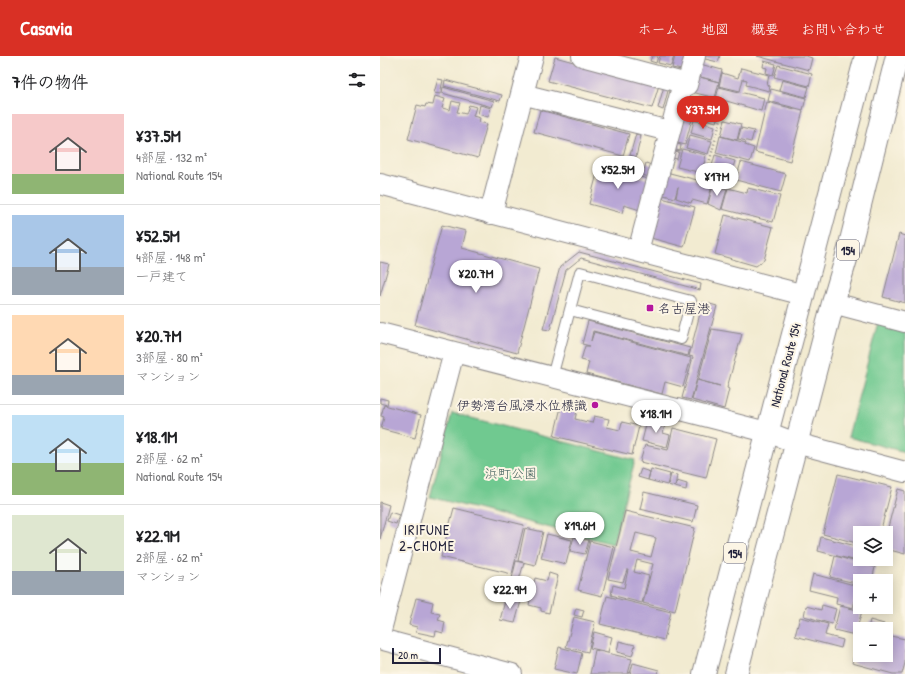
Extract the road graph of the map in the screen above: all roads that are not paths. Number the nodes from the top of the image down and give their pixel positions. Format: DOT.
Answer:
graph roads {
  1 [pos="532,56"];
  2 [pos="582,56"];
  3 [pos="695,56"];
  4 [pos="866,56"];
  5 [pos="898,56"];
  6 [pos="681,87"];
  7 [pos="522,94"];
  8 [pos="669,131"];
  9 [pos="380,184"];
  10 [pos="491,213"];
  11 [pos="638,251"];
  12 [pos="804,294"];
  13 [pos="833,303"];
  14 [pos="570,310"];
  15 [pos="905,322"];
  16 [pos="380,333"];
  17 [pos="454,352"];
  18 [pos="552,377"];
  19 [pos="767,432"];
  20 [pos="796,443"];
  21 [pos="905,472"];
  22 [pos="380,634"];
  23 [pos="380,639"];
  24 [pos="512,674"];
  25 [pos="704,674"];
  26 [pos="736,674"];
  1 -- 7 [label="main road"];
  2 -- 6 [label="street"];
  3 -- 6 [label="street"];
  4 -- 12 [label="main road, National Route 154 / 154"];
  5 -- 13 [label="main road, 154"];
  6 -- 8 [label="street"];
  7 -- 8 [label="street"];
  7 -- 10 [label="main road"];
  8 -- 11 [label="street"];
  9 -- 10 [label="street"];
  10 -- 11 [label="street"];
  11 -- 12 [label="street"];
  12 -- 19 [label="main road, National Route 154 / 154"];
  13 -- 15 [label="street"];
  13 -- 20 [label="main road, 154"];
  14 -- 14 [label="lane"];
  14 -- 18 [label="lane"];
  16 -- 17 [label="street"];
  17 -- 18 [label="street"];
  17 -- 22 [label="street"];
  18 -- 19 [label="street"];
  19 -- 20 [label="street"];
  19 -- 25 [label="main road, National Route 154 / 154"];
  20 -- 21 [label="street"];
  20 -- 26 [label="main road, 154"];
  23 -- 24 [label="street"];
}
